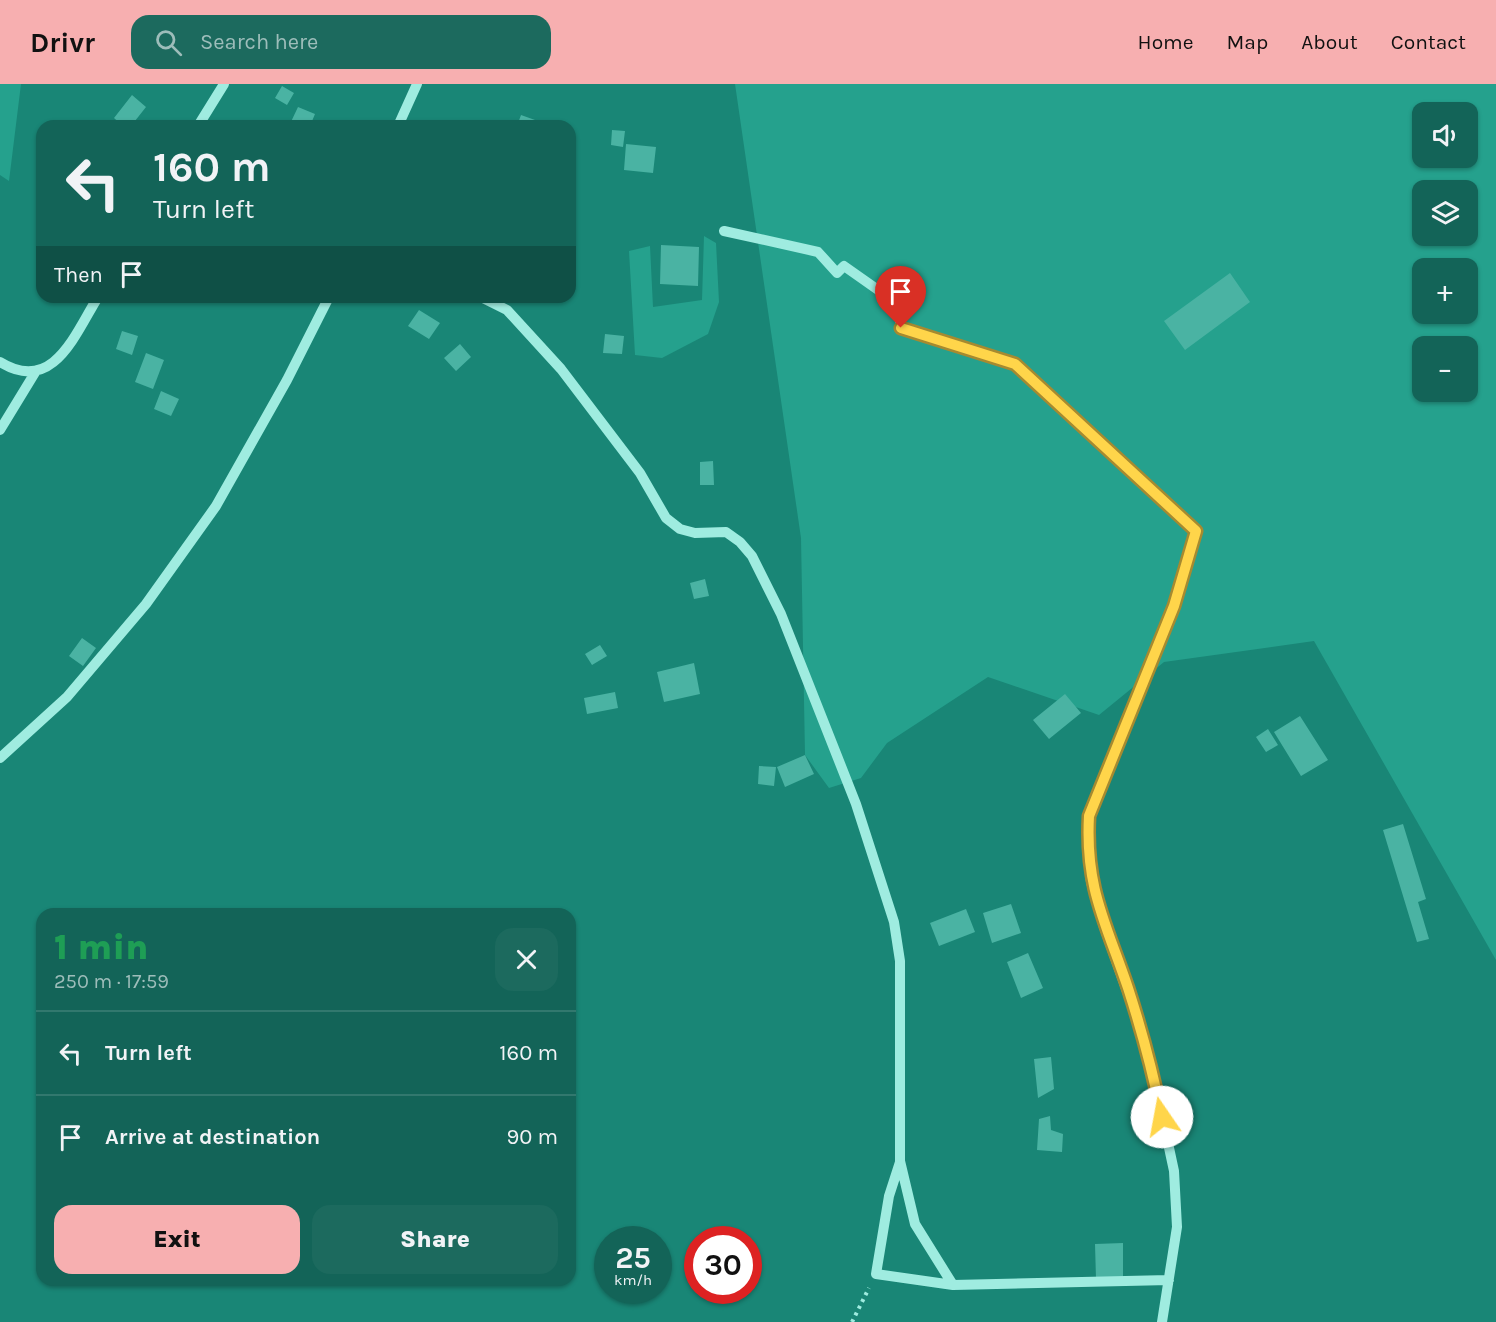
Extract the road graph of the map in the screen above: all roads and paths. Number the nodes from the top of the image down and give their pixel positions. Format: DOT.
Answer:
graph roads {
  1 [pos="224,84"];
  2 [pos="417,84"];
  3 [pos="202,120"];
  4 [pos="401,120"];
  5 [pos="724,231"];
  6 [pos="94,303"];
  7 [pos="326,303"];
  8 [pos="494,303"];
  9 [pos="0,362"];
  10 [pos="36,371"];
  11 [pos="0,430"];
  12 [pos="0,758"];
  13 [pos="900,1161"];
  14 [pos="876,1274"];
  15 [pos="1168,1280"];
  16 [pos="953,1285"];
  17 [pos="852,1322"];
  18 [pos="1162,1322"];
  1 -- 3 [label="street"];
  2 -- 4 [label="street"];
  5 -- 15 [label="street"];
  6 -- 10 [label="street"];
  7 -- 12 [label="street"];
  8 -- 13 [label="street"];
  9 -- 10 [label="street"];
  10 -- 11 [label="street"];
  13 -- 14 [label="street"];
  13 -- 16 [label="street"];
  14 -- 16 [label="street"];
  14 -- 17 [label="path"];
  15 -- 16 [label="street"];
  15 -- 18 [label="street"];
}
